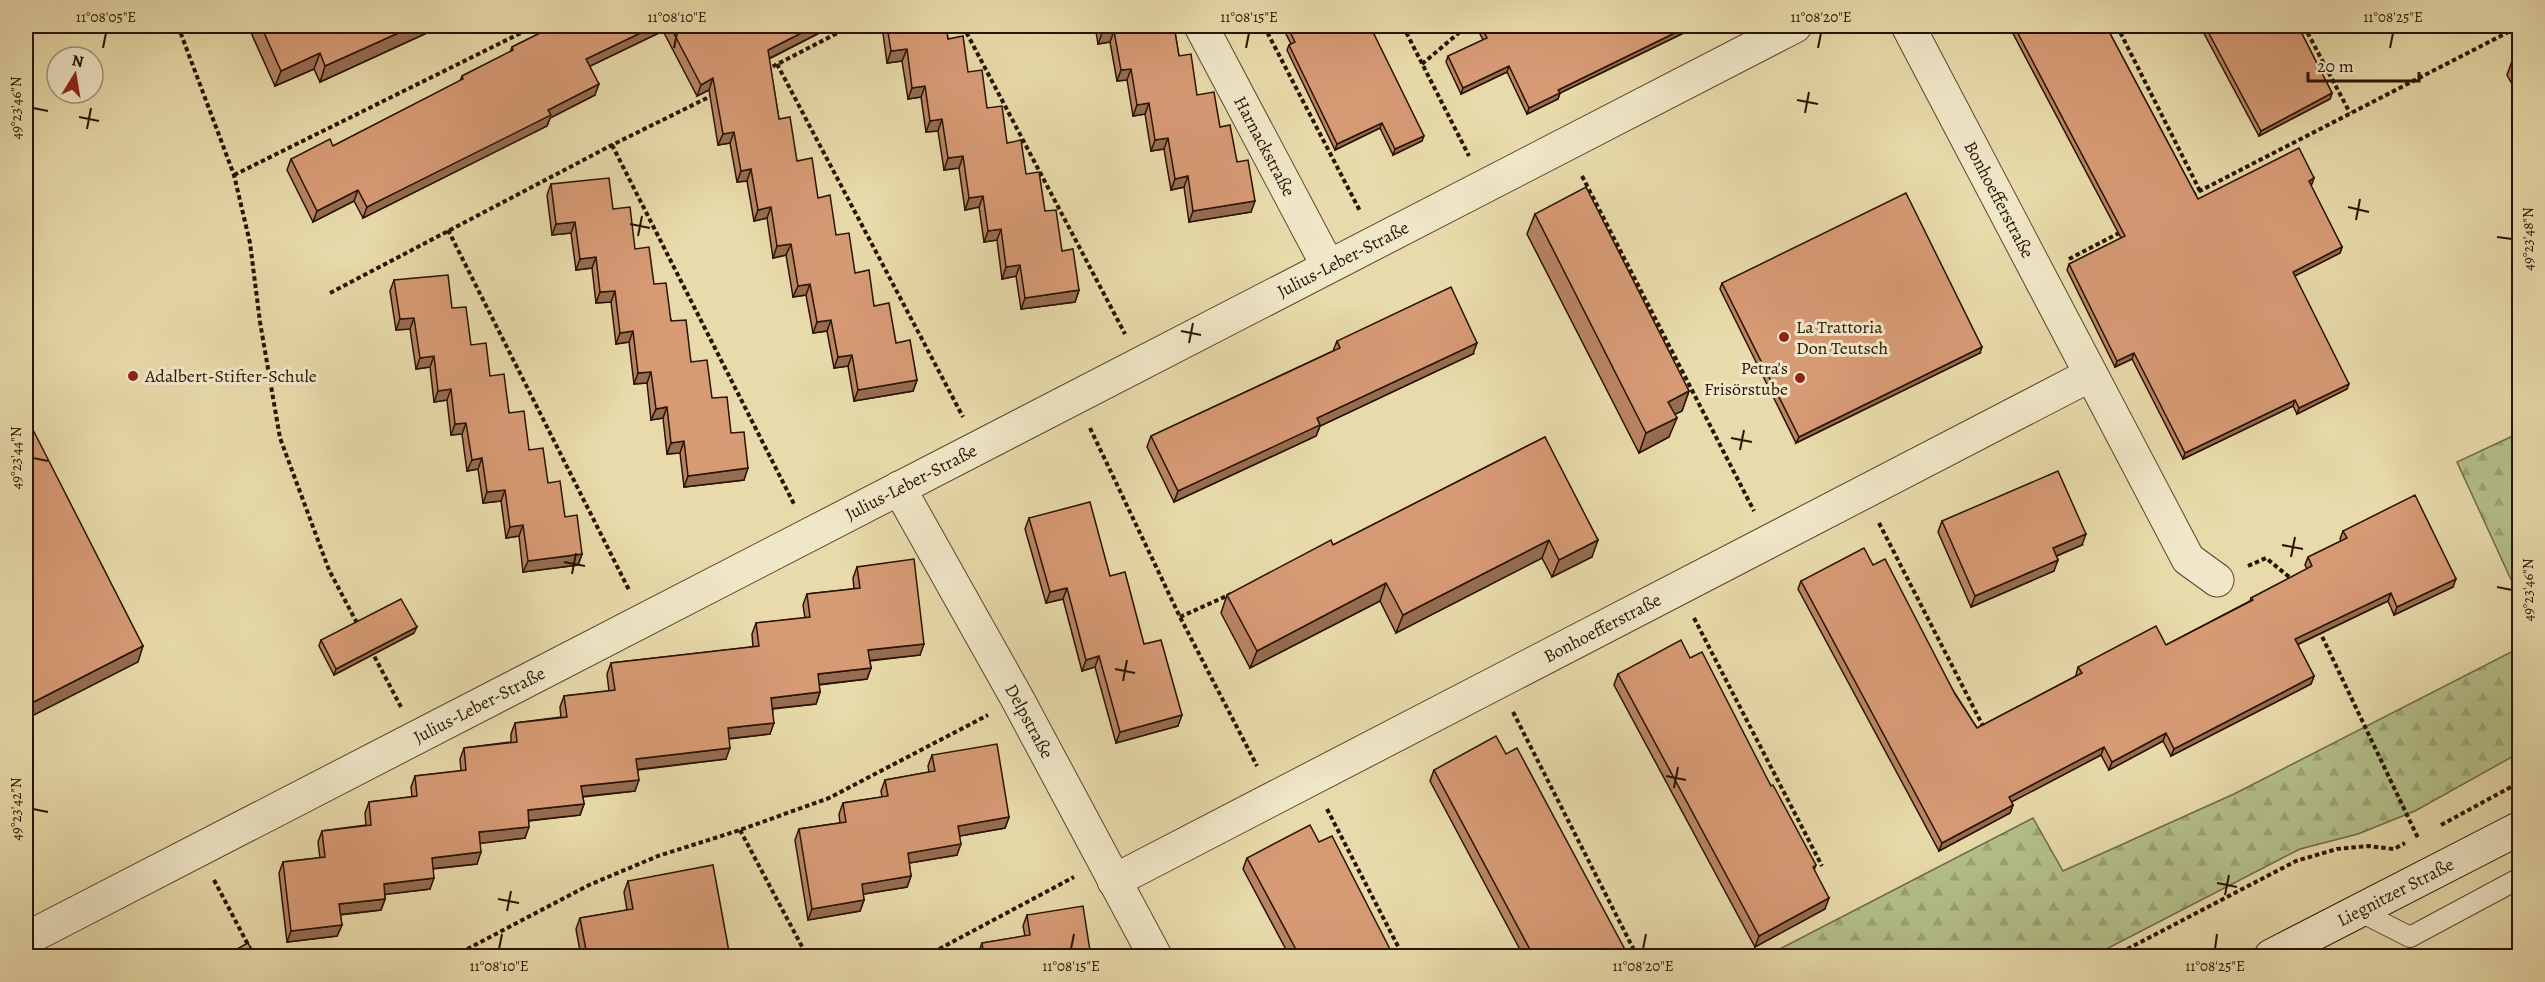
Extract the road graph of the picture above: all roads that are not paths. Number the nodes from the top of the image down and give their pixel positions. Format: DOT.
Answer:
graph roads {
  1 [pos="1201,26"];
  2 [pos="1795,26"];
  3 [pos="1908,26"];
  4 [pos="1328,266"];
  5 [pos="2090,375"];
  6 [pos="899,488"];
  7 [pos="2217,580"];
  8 [pos="2520,828"];
  9 [pos="1109,871"];
  10 [pos="2520,878"];
  11 [pos="2359,911"];
  12 [pos="26,939"];
  13 [pos="1155,957"];
  14 [pos="2271,957"];
  1 -- 4 [label="street, Harnackstraße"];
  2 -- 4 [label="street, Julius-Leber-Straße"];
  3 -- 5 [label="street, Bonhoefferstraße"];
  4 -- 6 [label="street, Julius-Leber-Straße"];
  5 -- 7 [label="street, Bonhoefferstraße"];
  5 -- 9 [label="street, Bonhoefferstraße"];
  6 -- 9 [label="street, Delpstraße"];
  6 -- 12 [label="street, Julius-Leber-Straße"];
  8 -- 11 [label="street, Liegnitzer Straße"];
  9 -- 13 [label="street, Delpstraße"];
  10 -- 11 [label="lane"];
  11 -- 14 [label="street, Liegnitzer Straße"];
}
